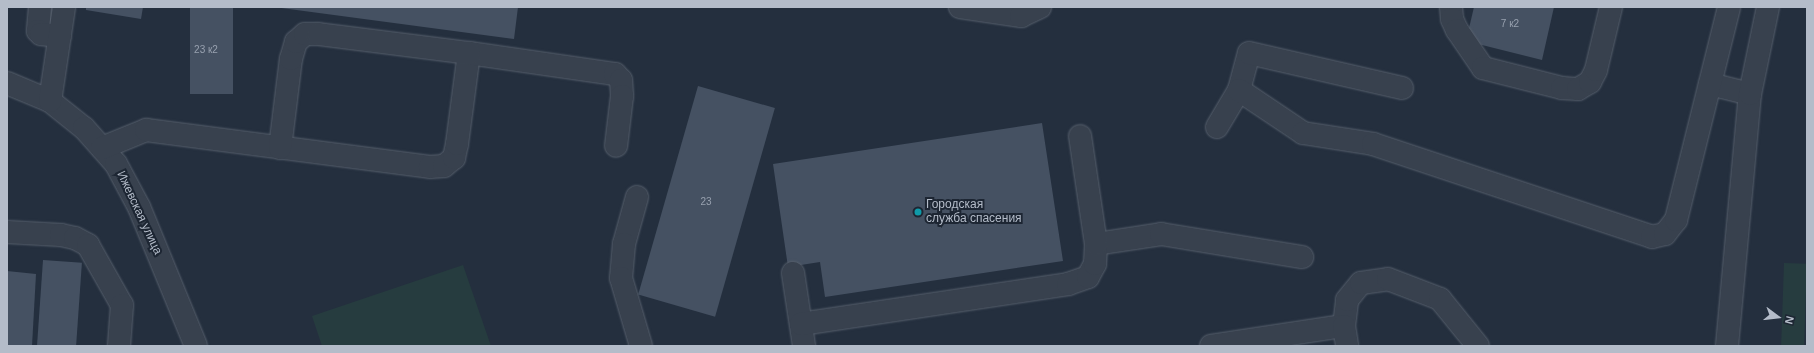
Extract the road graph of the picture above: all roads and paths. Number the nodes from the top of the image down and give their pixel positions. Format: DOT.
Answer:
graph roads {
  1 [pos="40,7"];
  2 [pos="64,7"];
  3 [pos="960,7"];
  4 [pos="1040,7"];
  5 [pos="1451,7"];
  6 [pos="1611,7"];
  7 [pos="1729,7"];
  8 [pos="1768,7"];
  9 [pos="60,36"];
  10 [pos="469,53"];
  11 [pos="7,82"];
  12 [pos="1710,84"];
  13 [pos="1402,88"];
  14 [pos="1239,90"];
  15 [pos="1750,94"];
  16 [pos="50,102"];
  17 [pos="1217,126"];
  18 [pos="1080,136"];
  19 [pos="616,146"];
  20 [pos="102,148"];
  21 [pos="280,148"];
  22 [pos="637,197"];
  23 [pos="7,232"];
  24 [pos="1096,244"];
  25 [pos="1302,257"];
  26 [pos="793,273"];
  27 [pos="801,324"];
  28 [pos="1346,336"];
  29 [pos="119,346"];
  30 [pos="196,346"];
  31 [pos="641,346"];
  32 [pos="804,346"];
  33 [pos="1211,346"];
  34 [pos="1478,346"];
  35 [pos="1727,346"];
  1 -- 9 [label="street"];
  2 -- 9 [label="street"];
  3 -- 4 [label="street"];
  5 -- 6 [label="street"];
  7 -- 12 [label="street"];
  8 -- 15 [label="street"];
  9 -- 16 [label="street"];
  10 -- 19 [label="street"];
  10 -- 21 [label="street"];
  10 -- 21 [label="street"];
  11 -- 16 [label="street, Ижевская улица"];
  12 -- 14 [label="street"];
  12 -- 15 [label="street"];
  13 -- 14 [label="street"];
  14 -- 17 [label="street"];
  15 -- 35 [label="street"];
  16 -- 20 [label="street, Ижевская улица"];
  18 -- 24 [label="street"];
  20 -- 21 [label="street"];
  20 -- 30 [label="street, Ижевская улица"];
  22 -- 31 [label="street"];
  23 -- 29 [label="street"];
  24 -- 25 [label="street"];
  24 -- 27 [label="street"];
  26 -- 27 [label="street"];
  27 -- 32 [label="street"];
  28 -- 33 [label="street"];
  28 -- 34 [label="street"];
}
